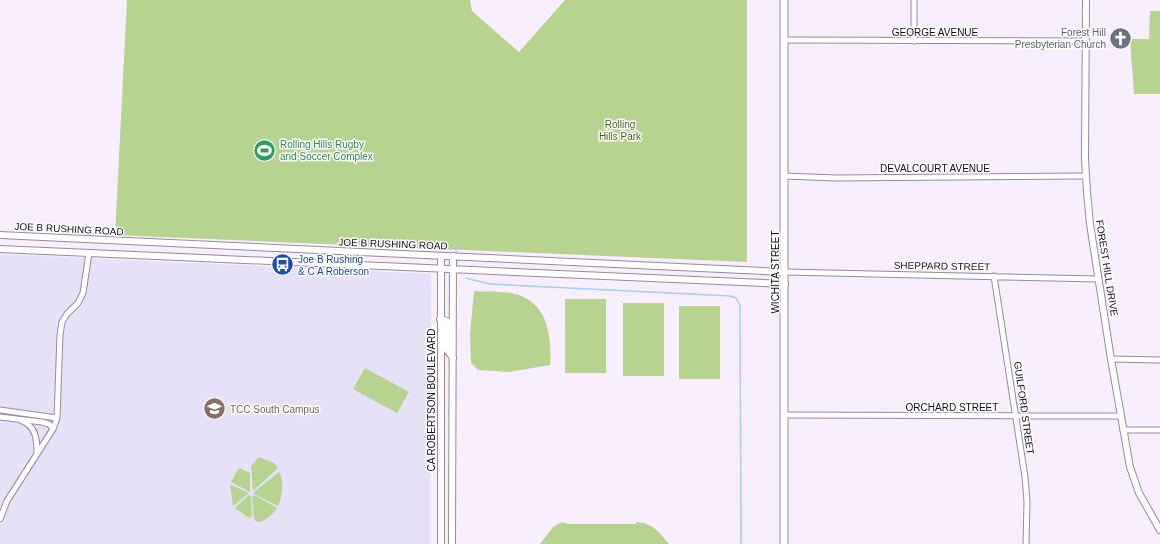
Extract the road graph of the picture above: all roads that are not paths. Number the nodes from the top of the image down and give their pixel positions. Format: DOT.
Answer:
graph roads {
  1 [pos="784,0"];
  2 [pos="914,0"];
  3 [pos="1086,0"];
  4 [pos="784,40"];
  5 [pos="914,41"];
  6 [pos="1086,41"];
  7 [pos="784,176"];
  8 [pos="1086,176"];
  9 [pos="0,236"];
  10 [pos="90,240"];
  11 [pos="202,246"];
  12 [pos="0,249"];
  13 [pos="294,250"];
  14 [pos="89,253"];
  15 [pos="441,256"];
  16 [pos="453,256"];
  17 [pos="202,258"];
  18 [pos="293,262"];
  19 [pos="441,269"];
  20 [pos="452,269"];
  21 [pos="785,272"];
  22 [pos="994,276"];
  23 [pos="1099,279"];
  24 [pos="785,284"];
  25 [pos="440,319"];
  26 [pos="453,358"];
  27 [pos="1111,359"];
  28 [pos="1160,360"];
  29 [pos="441,393"];
  30 [pos="454,393"];
  31 [pos="0,410"];
  32 [pos="784,415"];
  33 [pos="1016,416"];
  34 [pos="1120,416"];
  35 [pos="0,417"];
  36 [pos="57,418"];
  37 [pos="16,419"];
  38 [pos="53,429"];
  39 [pos="1123,430"];
  40 [pos="1160,430"];
  41 [pos="37,454"];
  42 [pos="442,459"];
  43 [pos="453,459"];
  44 [pos="0,519"];
  45 [pos="1160,530"];
  46 [pos="441,544"];
  47 [pos="452,544"];
  48 [pos="784,544"];
  49 [pos="1026,544"];
  1 -- 4 [label="main road, WICHITA STREET"];
  2 -- 5 [label="street"];
  3 -- 6 [label="street, FOREST HILL DRIVE"];
  4 -- 5 [label="street, GEORGE AVENUE"];
  4 -- 7 [label="main road, WICHITA STREET"];
  5 -- 6 [label="street, GEORGE AVENUE"];
  6 -- 8 [label="street, FOREST HILL DRIVE"];
  7 -- 8 [label="street, DEVALCOURT AVENUE"];
  7 -- 21 [label="main road, WICHITA STREET"];
  8 -- 23 [label="street, FOREST HILL DRIVE"];
  9 -- 10 [label="street, JOE B RUSHING ROAD"];
  10 -- 11 [label="street, JOE B RUSHING ROAD"];
  10 -- 14 [label="street"];
  11 -- 13 [label="street, JOE B RUSHING ROAD"];
  11 -- 17 [label="street"];
  12 -- 14 [label="street"];
  13 -- 15 [label="street, JOE B RUSHING ROAD"];
  13 -- 18 [label="street"];
  14 -- 17 [label="street"];
  14 -- 36 [label="street"];
  15 -- 16 [label="street, JOE B RUSHING ROAD"];
  15 -- 19 [label="street, CA ROBERTSON BOULEVARD"];
  16 -- 20 [label="street"];
  16 -- 21 [label="street, JOE B RUSHING ROAD"];
  17 -- 18 [label="street"];
  18 -- 19 [label="street"];
  19 -- 20 [label="street"];
  19 -- 25 [label="street, CA ROBERTSON BOULEVARD"];
  20 -- 24 [label="street"];
  20 -- 26 [label="street"];
  21 -- 22 [label="street, SHEPPARD STREET"];
  21 -- 24 [label="main road, WICHITA STREET"];
  22 -- 23 [label="street, SHEPPARD STREET"];
  22 -- 33 [label="street, GUILFORD STREET"];
  23 -- 27 [label="street, FOREST HILL DRIVE"];
  24 -- 32 [label="main road, WICHITA STREET"];
  25 -- 26 [label="street"];
  25 -- 29 [label="street, CA ROBERTSON BOULEVARD"];
  26 -- 30 [label="street"];
  27 -- 28 [label="street"];
  27 -- 34 [label="street, FOREST HILL DRIVE"];
  29 -- 30 [label="street"];
  29 -- 42 [label="street, CA ROBERTSON BOULEVARD"];
  30 -- 43 [label="street"];
  31 -- 36 [label="street"];
  32 -- 33 [label="street, ORCHARD STREET"];
  32 -- 48 [label="main road, WICHITA STREET"];
  33 -- 34 [label="street, ORCHARD STREET"];
  33 -- 49 [label="street, GUILFORD STREET"];
  34 -- 39 [label="street, FOREST HILL DRIVE"];
  35 -- 37 [label="street"];
  36 -- 38 [label="street"];
  37 -- 38 [label="street"];
  37 -- 41 [label="street"];
  38 -- 41 [label="street"];
  39 -- 40 [label="street"];
  39 -- 45 [label="street, FOREST HILL DRIVE"];
  41 -- 44 [label="street"];
  42 -- 43 [label="street"];
  42 -- 46 [label="street, CA ROBERTSON BOULEVARD"];
  43 -- 47 [label="street"];
}
